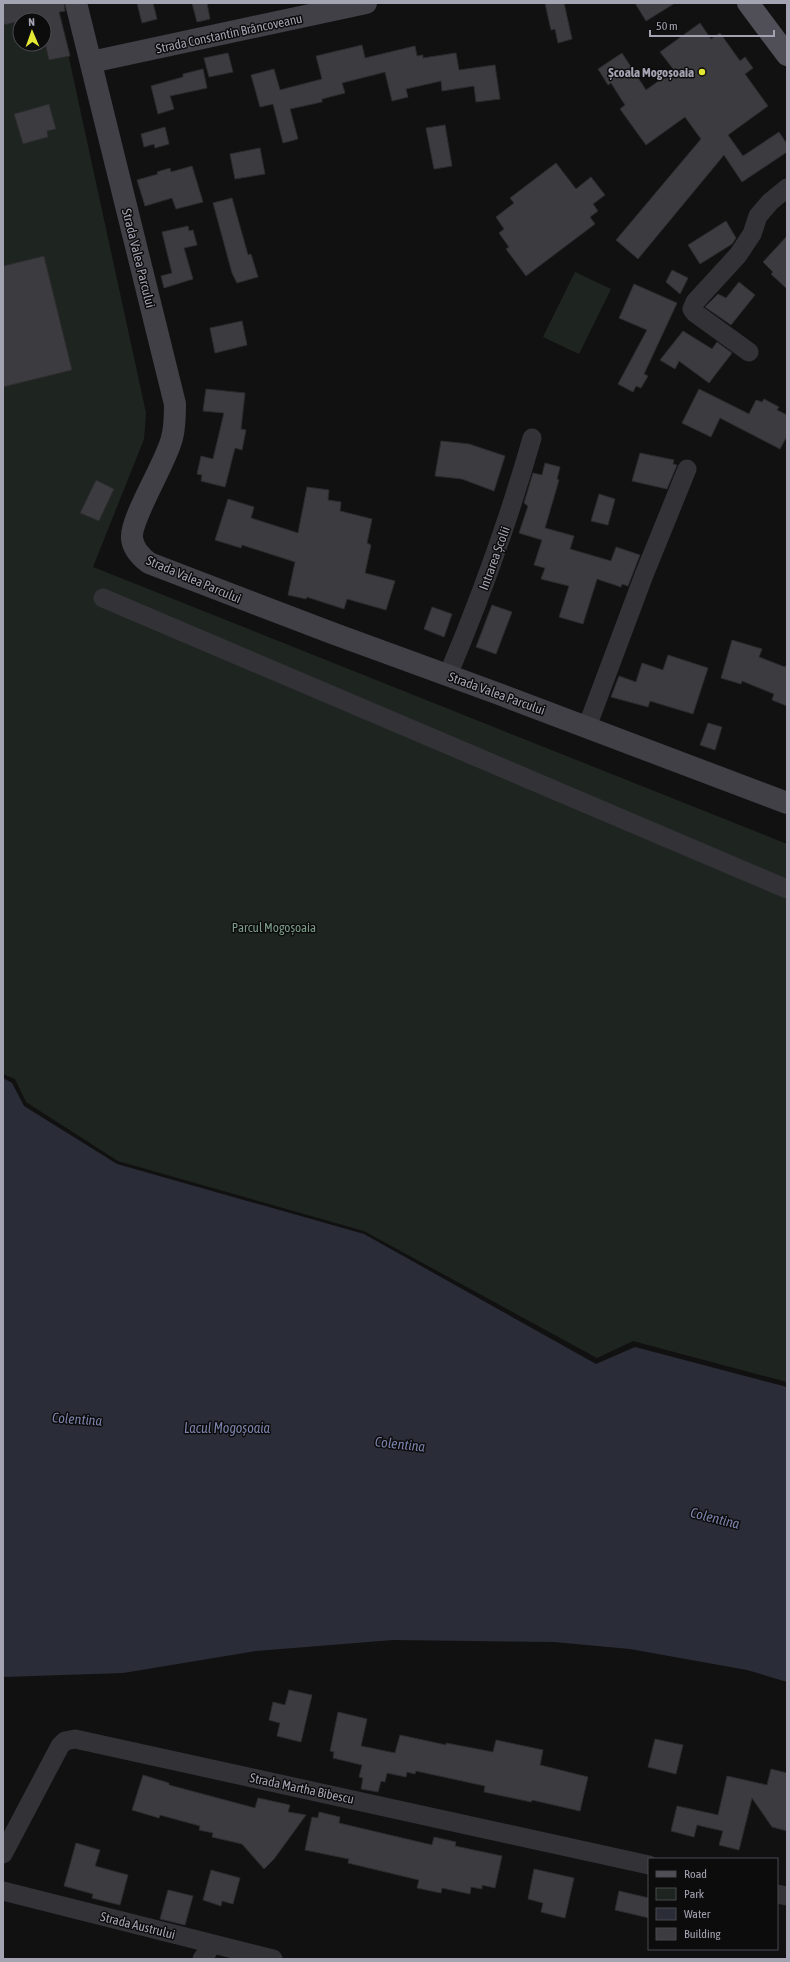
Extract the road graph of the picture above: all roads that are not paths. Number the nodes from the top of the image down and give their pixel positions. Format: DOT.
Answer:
graph roads {
  1 [pos="76,3"];
  2 [pos="366,3"];
  3 [pos="748,3"];
  4 [pos="787,55"];
  5 [pos="91,62"];
  6 [pos="787,188"];
  7 [pos="749,352"];
  8 [pos="532,438"];
  9 [pos="687,469"];
  10 [pos="103,598"];
  11 [pos="448,675"];
  12 [pos="587,727"];
  13 [pos="787,803"];
  14 [pos="787,889"];
  15 [pos="11,1825"];
  16 [pos="3,1854"];
  17 [pos="648,1865"];
  18 [pos="3,1891"];
  19 [pos="208,1952"];
  20 [pos="273,1959"];
  1 -- 5 [label="street, Strada Valea Parcului"];
  2 -- 5 [label="street, Strada Constantin Brâncoveanu"];
  3 -- 4 [label="main road"];
  5 -- 11 [label="street, Strada Valea Parcului"];
  6 -- 7 [label="street"];
  8 -- 11 [label="street, Intrarea Școlii"];
  9 -- 12 [label="street"];
  10 -- 14 [label="street"];
  11 -- 12 [label="street, Strada Valea Parcului"];
  12 -- 13 [label="street, Strada Valea Parcului"];
  15 -- 16 [label="street, Strada Martha Bibescu"];
  15 -- 17 [label="street, Strada Martha Bibescu"];
  18 -- 19 [label="street, Strada Austrului"];
  19 -- 20 [label="street, Strada Austrului"];
}
